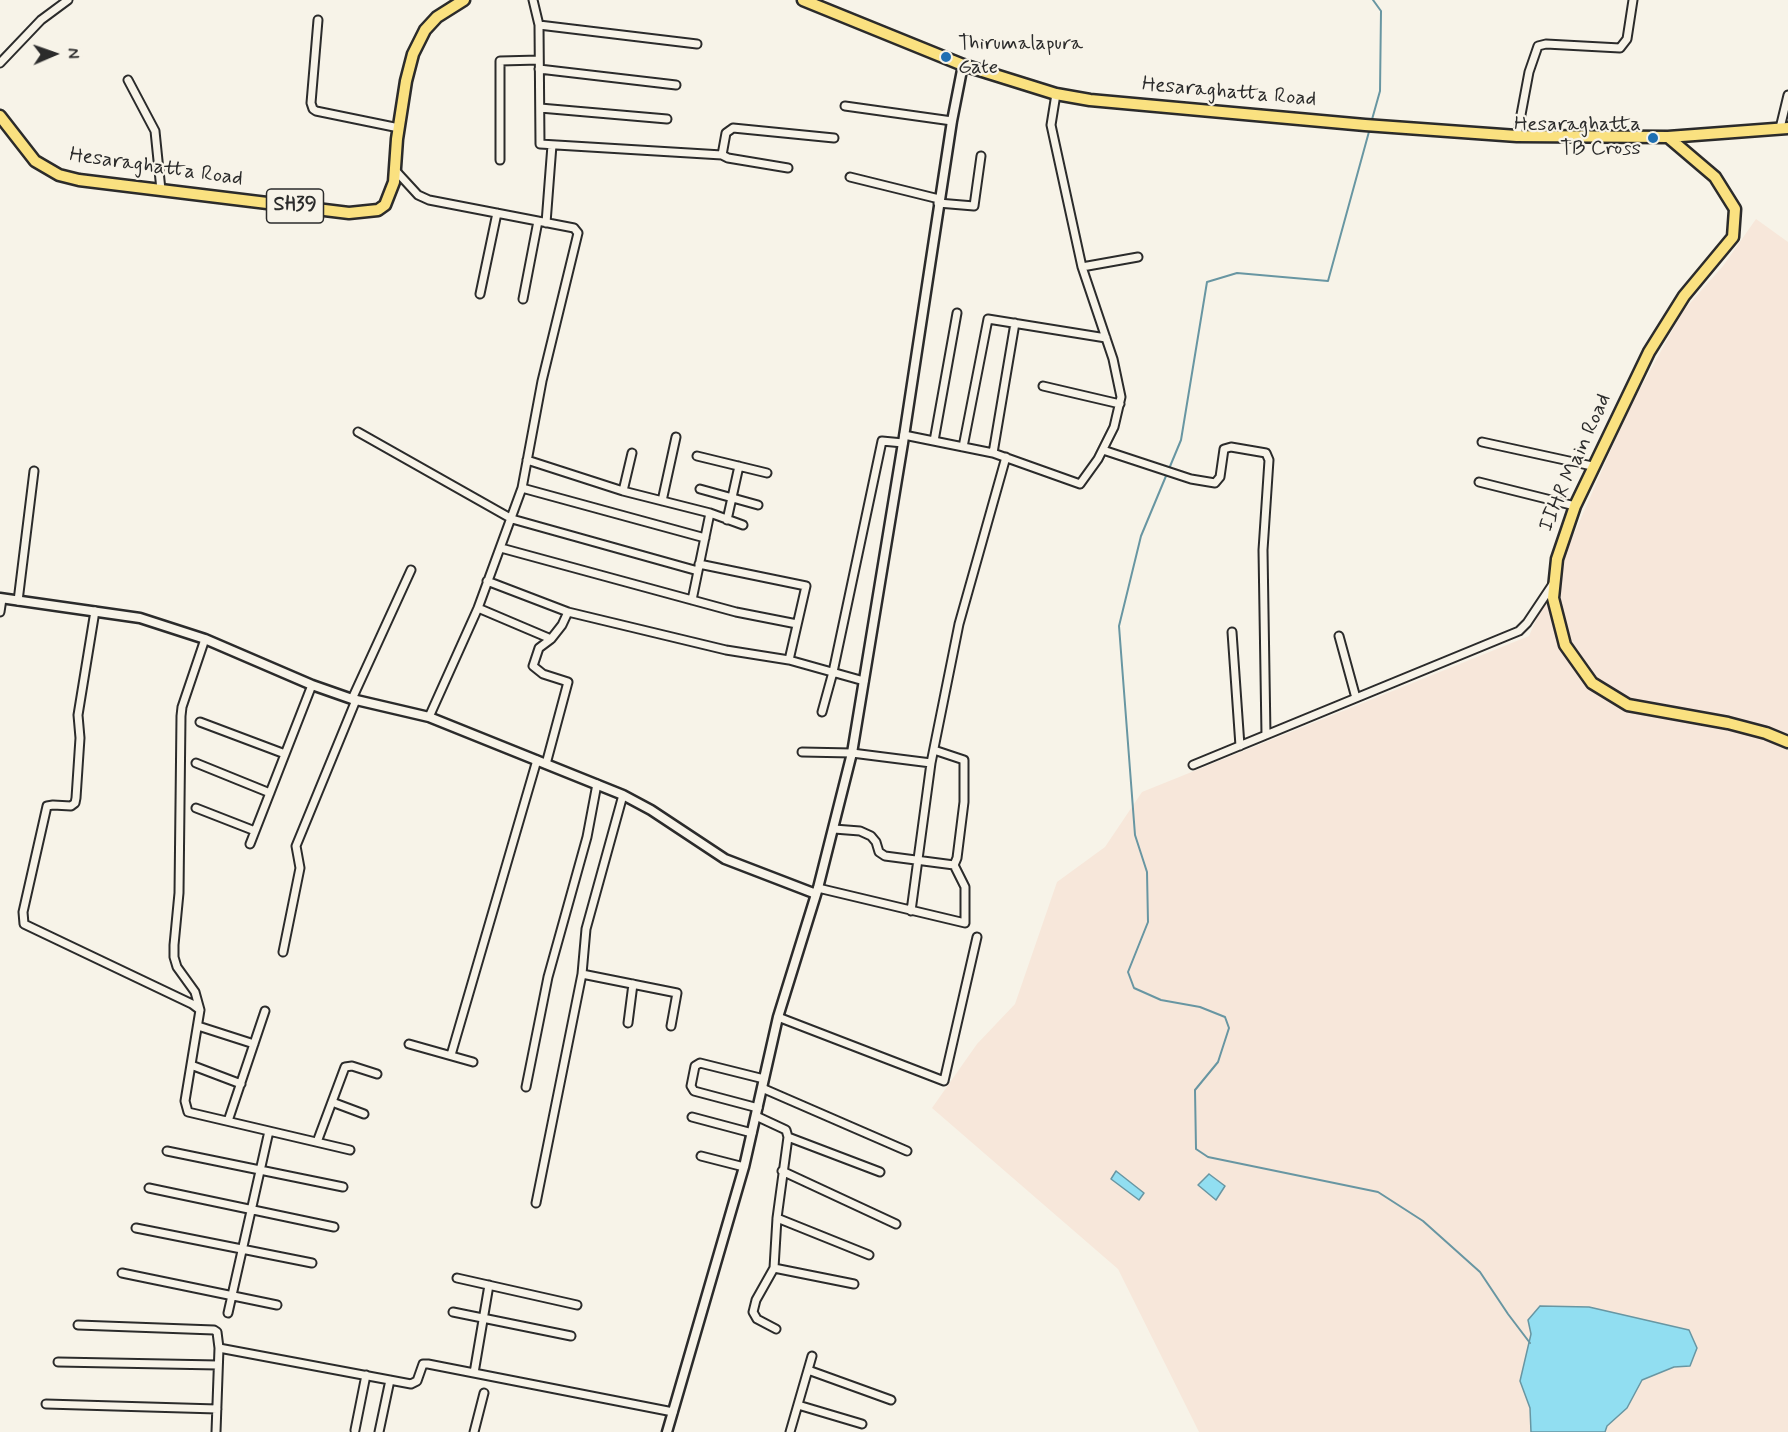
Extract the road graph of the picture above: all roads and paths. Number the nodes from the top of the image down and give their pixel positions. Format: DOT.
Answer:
graph roads {
  1 [pos="68,0"];
  2 [pos="464,0"];
  3 [pos="533,0"];
  4 [pos="803,0"];
  5 [pos="1633,0"];
  6 [pos="318,20"];
  7 [pos="539,25"];
  8 [pos="697,44"];
  9 [pos="539,60"];
  10 [pos="0,63"];
  11 [pos="963,65"];
  12 [pos="539,69"];
  13 [pos="128,80"];
  14 [pos="676,85"];
  15 [pos="1056,94"];
  16 [pos="1788,95"];
  17 [pos="845,106"];
  18 [pos="540,108"];
  19 [pos="0,116"];
  20 [pos="667,119"];
  21 [pos="951,121"];
  22 [pos="399,128"];
  23 [pos="1784,128"];
  24 [pos="1517,136"];
  25 [pos="1668,137"];
  26 [pos="834,138"];
  27 [pos="552,145"];
  28 [pos="722,155"];
  29 [pos="981,156"];
  30 [pos="500,160"];
  31 [pos="788,168"];
  32 [pos="394,170"];
  33 [pos="850,177"];
  34 [pos="161,190"];
  35 [pos="939,201"];
  36 [pos="497,213"];
  37 [pos="542,222"];
  38 [pos="1138,257"];
  39 [pos="1082,267"];
  40 [pos="480,294"];
  41 [pos="523,299"];
  42 [pos="957,312"];
  43 [pos="1015,323"];
  44 [pos="1106,338"];
  45 [pos="1043,386"];
  46 [pos="1120,404"];
  47 [pos="358,432"];
  48 [pos="676,436"];
  49 [pos="903,439"];
  50 [pos="934,441"];
  51 [pos="1482,442"];
  52 [pos="963,447"];
  53 [pos="1103,450"];
  54 [pos="632,453"];
  55 [pos="993,453"];
  56 [pos="697,456"];
  57 [pos="1006,457"];
  58 [pos="527,460"];
  59 [pos="739,466"];
  60 [pos="1592,466"];
  61 [pos="34,471"];
  62 [pos="767,473"];
  63 [pos="1479,482"];
  64 [pos="522,488"];
  65 [pos="700,489"];
  66 [pos="623,491"];
  67 [pos="732,498"];
  68 [pos="662,501"];
  69 [pos="758,505"];
  70 [pos="1575,506"];
  71 [pos="710,513"];
  72 [pos="512,519"];
  73 [pos="727,520"];
  74 [pos="743,525"];
  75 [pos="705,538"];
  76 [pos="501,548"];
  77 [pos="699,568"];
  78 [pos="411,570"];
  79 [pos="488,581"];
  80 [pos="1554,582"];
  81 [pos="1,598"];
  82 [pos="692,600"];
  83 [pos="18,602"];
  84 [pos="478,608"];
  85 [pos="95,611"];
  86 [pos="0,612"];
  87 [pos="568,612"];
  88 [pos="797,624"];
  89 [pos="1232,632"];
  90 [pos="1339,636"];
  91 [pos="205,639"];
  92 [pos="551,639"];
  93 [pos="789,660"];
  94 [pos="833,672"];
  95 [pos="864,681"];
  96 [pos="312,685"];
  97 [pos="1356,698"];
  98 [pos="354,700"];
  99 [pos="822,712"];
  100 [pos="429,717"];
  101 [pos="200,722"];
  102 [pos="1266,735"];
  103 [pos="1788,742"];
  104 [pos="1240,746"];
  105 [pos="934,750"];
  106 [pos="802,752"];
  107 [pos="852,753"];
  108 [pos="285,754"];
  109 [pos="537,760"];
  110 [pos="931,762"];
  111 [pos="196,764"];
  112 [pos="546,764"];
  113 [pos="1192,765"];
  114 [pos="597,784"];
  115 [pos="270,793"];
  116 [pos="623,795"];
  117 [pos="196,808"];
  118 [pos="834,829"];
  119 [pos="255,831"];
  120 [pos="250,844"];
  121 [pos="919,859"];
  122 [pos="954,865"];
  123 [pos="817,891"];
  124 [pos="911,911"];
  125 [pos="977,937"];
  126 [pos="283,952"];
  127 [pos="582,974"];
  128 [pos="633,984"];
  129 [pos="200,1010"];
  130 [pos="265,1011"];
  131 [pos="778,1017"];
  132 [pos="628,1023"];
  133 [pos="198,1026"];
  134 [pos="671,1026"];
  135 [pos="254,1044"];
  136 [pos="409,1044"];
  137 [pos="451,1055"];
  138 [pos="473,1062"];
  139 [pos="191,1065"];
  140 [pos="377,1074"];
  141 [pos="763,1083"];
  142 [pos="241,1084"];
  143 [pos="526,1087"];
  144 [pos="332,1102"];
  145 [pos="757,1112"];
  146 [pos="364,1114"];
  147 [pos="692,1118"];
  148 [pos="228,1121"];
  149 [pos="269,1131"];
  150 [pos="752,1133"];
  151 [pos="788,1137"];
  152 [pos="317,1143"];
  153 [pos="350,1150"];
  154 [pos="167,1151"];
  155 [pos="907,1151"];
  156 [pos="701,1156"];
  157 [pos="744,1167"];
  158 [pos="261,1170"];
  159 [pos="782,1171"];
  160 [pos="880,1172"];
  161 [pos="343,1186"];
  162 [pos="149,1188"];
  163 [pos="536,1203"];
  164 [pos="252,1210"];
  165 [pos="777,1218"];
  166 [pos="896,1224"];
  167 [pos="334,1227"];
  168 [pos="136,1228"];
  169 [pos="243,1250"];
  170 [pos="869,1255"];
  171 [pos="312,1263"];
  172 [pos="774,1268"];
  173 [pos="122,1273"];
  174 [pos="458,1278"];
  175 [pos="854,1284"];
  176 [pos="489,1285"];
  177 [pos="232,1296"];
  178 [pos="277,1305"];
  179 [pos="577,1305"];
  180 [pos="453,1312"];
  181 [pos="228,1313"];
  182 [pos="484,1318"];
  183 [pos="78,1325"];
  184 [pos="776,1329"];
  185 [pos="571,1336"];
  186 [pos="219,1348"];
  187 [pos="812,1356"];
  188 [pos="58,1362"];
  189 [pos="218,1365"];
  190 [pos="808,1370"];
  191 [pos="474,1373"];
  192 [pos="366,1375"];
  193 [pos="390,1380"];
  194 [pos="484,1393"];
  195 [pos="891,1400"];
  196 [pos="46,1404"];
  197 [pos="798,1405"];
  198 [pos="217,1409"];
  199 [pos="673,1412"];
  200 [pos="862,1424"];
  201 [pos="355,1430"];
  202 [pos="216,1432"];
  203 [pos="379,1432"];
  204 [pos="474,1432"];
  205 [pos="667,1432"];
  206 [pos="790,1432"];
  1 -- 10 [label="street"];
  2 -- 22 [label="main road, Hesaraghatta Road / SH39"];
  3 -- 7 [label="street"];
  4 -- 11 [label="main road, Hesaraghatta Road"];
  5 -- 24 [label="street"];
  6 -- 22 [label="street"];
  7 -- 8 [label="street"];
  7 -- 9 [label="street"];
  9 -- 12 [label="street"];
  9 -- 30 [label="street"];
  11 -- 15 [label="main road, Hesaraghatta Road"];
  11 -- 21 [label="street"];
  12 -- 14 [label="street"];
  12 -- 18 [label="street"];
  13 -- 34 [label="street"];
  15 -- 24 [label="main road, Hesaraghatta Road"];
  15 -- 39 [label="street"];
  16 -- 23 [label="street"];
  17 -- 21 [label="street"];
  18 -- 20 [label="street"];
  18 -- 27 [label="street"];
  19 -- 34 [label="main road, Hesaraghatta Road / SH39"];
  21 -- 35 [label="street"];
  22 -- 32 [label="main road, Hesaraghatta Road / SH39"];
  23 -- 25 [label="main road, Hesaraghatta Road"];
  24 -- 25 [label="main road, Hesaraghatta Road"];
  25 -- 60 [label="main road, IIHR Main Road"];
  26 -- 28 [label="street"];
  27 -- 28 [label="street"];
  27 -- 37 [label="street"];
  28 -- 31 [label="street"];
  29 -- 35 [label="street"];
  32 -- 34 [label="main road, Hesaraghatta Road / SH39"];
  32 -- 36 [label="street"];
  33 -- 35 [label="street"];
  35 -- 49 [label="street"];
  36 -- 37 [label="street"];
  36 -- 40 [label="street"];
  37 -- 41 [label="street"];
  37 -- 58 [label="street"];
  38 -- 39 [label="street"];
  39 -- 44 [label="street"];
  42 -- 50 [label="street"];
  43 -- 44 [label="street"];
  43 -- 52 [label="street"];
  43 -- 55 [label="street"];
  44 -- 46 [label="street"];
  45 -- 46 [label="street"];
  46 -- 53 [label="street"];
  47 -- 72 [label="street"];
  48 -- 68 [label="street"];
  49 -- 50 [label="street"];
  49 -- 94 [label="street"];
  49 -- 95 [label="street"];
  50 -- 52 [label="street"];
  51 -- 60 [label="street"];
  52 -- 55 [label="street"];
  53 -- 57 [label="street"];
  53 -- 102 [label="street"];
  54 -- 66 [label="street"];
  55 -- 57 [label="street"];
  56 -- 59 [label="street"];
  57 -- 105 [label="street"];
  58 -- 64 [label="street"];
  58 -- 66 [label="street"];
  59 -- 62 [label="street"];
  59 -- 67 [label="street"];
  60 -- 70 [label="main road, IIHR Main Road"];
  61 -- 83 [label="street"];
  63 -- 70 [label="street"];
  64 -- 72 [label="street"];
  64 -- 75 [label="street"];
  65 -- 67 [label="street"];
  66 -- 68 [label="street"];
  67 -- 69 [label="street"];
  67 -- 73 [label="street"];
  68 -- 71 [label="street"];
  70 -- 80 [label="main road, IIHR Main Road"];
  71 -- 73 [label="street"];
  71 -- 75 [label="street"];
  72 -- 76 [label="street"];
  72 -- 77 [label="street"];
  73 -- 74 [label="street"];
  75 -- 77 [label="street"];
  76 -- 79 [label="street"];
  76 -- 82 [label="street"];
  77 -- 82 [label="street"];
  77 -- 88 [label="street"];
  78 -- 98 [label="street"];
  79 -- 84 [label="street"];
  79 -- 87 [label="street"];
  80 -- 97 [label="street"];
  80 -- 103 [label="main road, IIHR Main Road"];
  81 -- 83 [label="street"];
  81 -- 86 [label="street"];
  82 -- 88 [label="street"];
  83 -- 85 [label="street"];
  84 -- 92 [label="street"];
  84 -- 100 [label="street"];
  85 -- 91 [label="street"];
  85 -- 129 [label="street"];
  87 -- 92 [label="street"];
  87 -- 93 [label="street"];
  88 -- 93 [label="street"];
  89 -- 104 [label="street"];
  90 -- 97 [label="street"];
  91 -- 96 [label="street"];
  91 -- 129 [label="street"];
  92 -- 112 [label="street"];
  93 -- 94 [label="street"];
  94 -- 95 [label="street"];
  94 -- 99 [label="street"];
  95 -- 107 [label="street"];
  96 -- 98 [label="street"];
  96 -- 108 [label="street"];
  97 -- 102 [label="street"];
  98 -- 100 [label="street"];
  98 -- 126 [label="street"];
  100 -- 109 [label="street"];
  101 -- 108 [label="street"];
  102 -- 104 [label="street"];
  104 -- 113 [label="street"];
  105 -- 110 [label="street"];
  105 -- 122 [label="street"];
  106 -- 107 [label="street"];
  107 -- 110 [label="street"];
  107 -- 118 [label="street"];
  108 -- 115 [label="street"];
  109 -- 112 [label="street"];
  109 -- 137 [label="street"];
  110 -- 121 [label="street"];
  111 -- 115 [label="street"];
  112 -- 114 [label="street"];
  114 -- 116 [label="street"];
  114 -- 143 [label="street"];
  115 -- 119 [label="street"];
  116 -- 123 [label="street"];
  116 -- 127 [label="street"];
  117 -- 119 [label="street"];
  118 -- 121 [label="street"];
  118 -- 123 [label="street"];
  119 -- 120 [label="street"];
  121 -- 122 [label="street"];
  121 -- 124 [label="street"];
  122 -- 124 [label="street"];
  123 -- 124 [label="street"];
  123 -- 131 [label="street"];
  125 -- 131 [label="street"];
  127 -- 128 [label="street"];
  127 -- 163 [label="street"];
  128 -- 132 [label="street"];
  128 -- 134 [label="street"];
  129 -- 133 [label="street"];
  130 -- 135 [label="street"];
  131 -- 141 [label="street"];
  133 -- 135 [label="street"];
  133 -- 139 [label="street"];
  135 -- 142 [label="street"];
  136 -- 137 [label="street"];
  137 -- 138 [label="street"];
  139 -- 142 [label="street"];
  139 -- 148 [label="street"];
  140 -- 144 [label="street"];
  141 -- 145 [label="street"];
  141 -- 145 [label="street"];
  141 -- 155 [label="street"];
  142 -- 148 [label="street"];
  144 -- 146 [label="street"];
  144 -- 152 [label="street"];
  145 -- 150 [label="street"];
  145 -- 151 [label="street"];
  147 -- 150 [label="street"];
  148 -- 149 [label="street"];
  149 -- 152 [label="street"];
  149 -- 158 [label="street"];
  150 -- 157 [label="street"];
  151 -- 159 [label="street"];
  151 -- 160 [label="street"];
  152 -- 153 [label="street"];
  154 -- 158 [label="street"];
  156 -- 157 [label="street"];
  157 -- 199 [label="street"];
  158 -- 161 [label="street"];
  158 -- 164 [label="street"];
  159 -- 165 [label="street"];
  159 -- 166 [label="street"];
  162 -- 164 [label="street"];
  164 -- 167 [label="street"];
  164 -- 169 [label="street"];
  165 -- 170 [label="street"];
  165 -- 172 [label="street"];
  168 -- 169 [label="street"];
  169 -- 171 [label="street"];
  169 -- 177 [label="street"];
  172 -- 175 [label="street"];
  172 -- 184 [label="street"];
  173 -- 177 [label="street"];
  174 -- 176 [label="street"];
  176 -- 179 [label="street"];
  176 -- 182 [label="street"];
  177 -- 178 [label="street"];
  177 -- 181 [label="street"];
  180 -- 182 [label="street"];
  182 -- 185 [label="street"];
  182 -- 191 [label="street"];
  183 -- 186 [label="street"];
  186 -- 189 [label="street"];
  186 -- 192 [label="street"];
  187 -- 190 [label="street"];
  188 -- 189 [label="street"];
  189 -- 198 [label="street"];
  190 -- 195 [label="street"];
  190 -- 197 [label="street"];
  191 -- 193 [label="street"];
  191 -- 199 [label="street"];
  192 -- 193 [label="street"];
  192 -- 201 [label="street"];
  193 -- 203 [label="street"];
  194 -- 204 [label="street"];
  196 -- 198 [label="street"];
  197 -- 200 [label="street"];
  197 -- 206 [label="street"];
  198 -- 202 [label="street"];
  199 -- 205 [label="street"];
}
